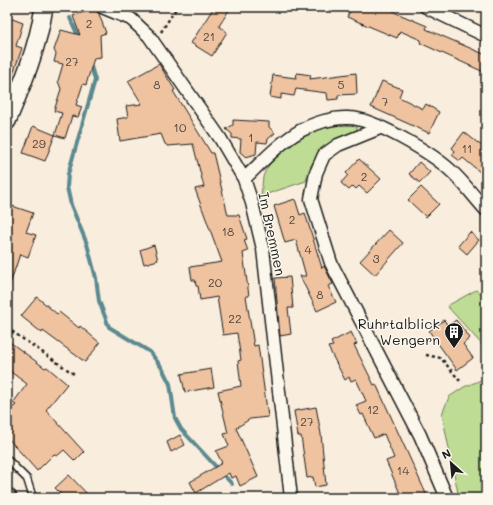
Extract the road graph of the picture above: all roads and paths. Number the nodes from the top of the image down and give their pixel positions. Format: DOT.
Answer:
graph roads {
  1 [pos="44,7"];
  2 [pos="102,7"];
  3 [pos="177,7"];
  4 [pos="426,7"];
  5 [pos="167,22"];
  6 [pos="486,36"];
  7 [pos="7,120"];
  8 [pos="380,128"];
  9 [pos="244,179"];
  10 [pos="486,210"];
  11 [pos="7,328"];
  12 [pos="426,355"];
  13 [pos="74,374"];
  14 [pos="460,381"];
  15 [pos="7,459"];
  16 [pos="33,498"];
  17 [pos="291,498"];
  18 [pos="447,498"];
  1 -- 7 [label="main road"];
  2 -- 9 [label="street, Im Bremmen"];
  3 -- 5 [label="path"];
  4 -- 6 [label="street"];
  8 -- 9 [label="street"];
  8 -- 10 [label="street"];
  8 -- 18 [label="street"];
  9 -- 17 [label="street, Im Bremmen"];
  11 -- 13 [label="path"];
  12 -- 14 [label="path"];
  15 -- 16 [label="lane"];
}
